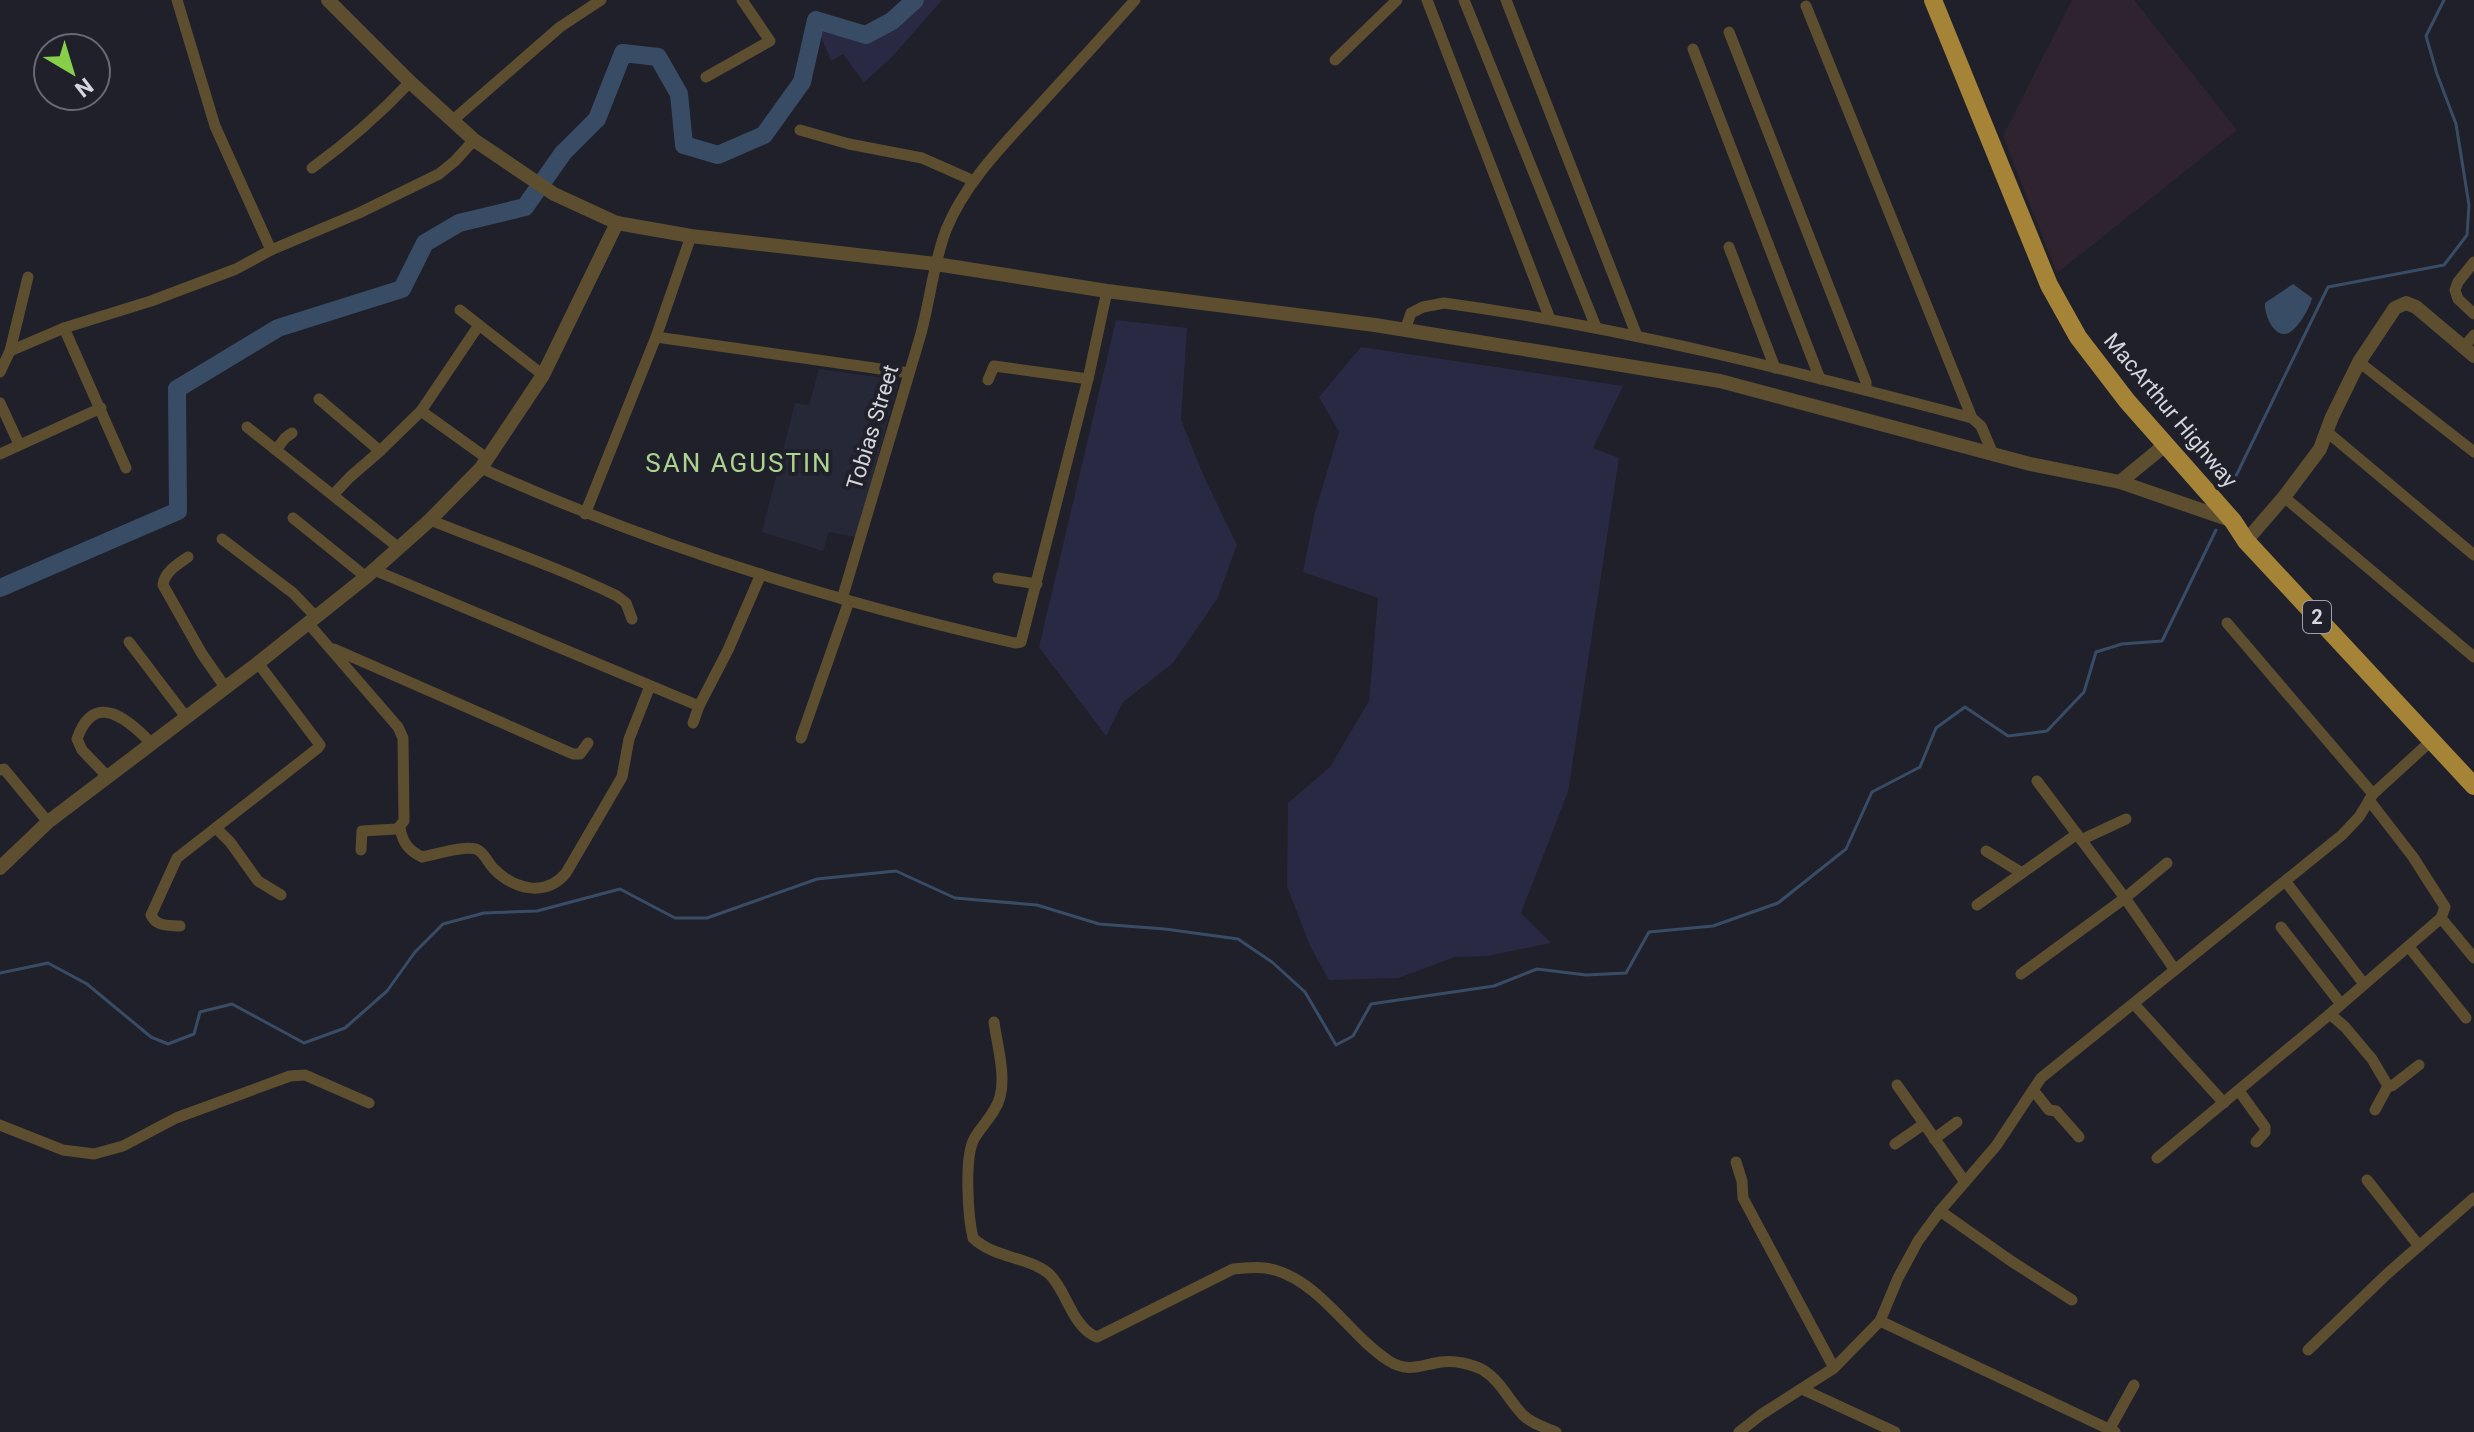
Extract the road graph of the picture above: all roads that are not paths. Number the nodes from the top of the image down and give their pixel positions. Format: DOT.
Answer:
graph roads {
  1 [pos="177,0"];
  2 [pos="328,0"];
  3 [pos="601,0"];
  4 [pos="742,0"];
  5 [pos="1135,0"];
  6 [pos="1397,0"];
  7 [pos="1427,0"];
  8 [pos="1464,0"];
  9 [pos="1506,0"];
  10 [pos="1933,0"];
  11 [pos="1806,6"];
  12 [pos="1729,32"];
  13 [pos="1693,49"];
  14 [pos="1335,60"];
  15 [pos="706,77"];
  16 [pos="410,82"];
  17 [pos="452,121"];
  18 [pos="800,130"];
  19 [pos="474,140"];
  20 [pos="312,168"];
  21 [pos="974,181"];
  22 [pos="617,223"];
  23 [pos="691,236"];
  24 [pos="1729,247"];
  25 [pos="271,250"];
  26 [pos="2474,262"];
  27 [pos="936,264"];
  28 [pos="28,277"];
  29 [pos="1107,291"];
  30 [pos="460,310"];
  31 [pos="2474,314"];
  32 [pos="1550,319"];
  33 [pos="479,325"];
  34 [pos="1596,327"];
  35 [pos="64,328"];
  36 [pos="1405,330"];
  37 [pos="2474,335"];
  38 [pos="1637,336"];
  39 [pos="656,337"];
  40 [pos="10,351"];
  41 [pos="2469,352"];
  42 [pos="2359,362"];
  43 [pos="1775,368"];
  44 [pos="0,372"];
  45 [pos="909,373"];
  46 [pos="543,375"];
  47 [pos="1088,379"];
  48 [pos="1820,379"];
  49 [pos="988,380"];
  50 [pos="1866,390"];
  51 [pos="319,399"];
  52 [pos="0,403"];
  53 [pos="101,408"];
  54 [pos="421,411"];
  55 [pos="1972,418"];
  56 [pos="247,427"];
  57 [pos="2326,431"];
  58 [pos="292,433"];
  59 [pos="19,444"];
  60 [pos="2165,445"];
  61 [pos="276,450"];
  62 [pos="380,451"];
  63 [pos="2474,452"];
  64 [pos="0,454"];
  65 [pos="1993,454"];
  66 [pos="484,464"];
  67 [pos="126,468"];
  68 [pos="2120,482"];
  69 [pos="333,495"];
  70 [pos="2284,497"];
  71 [pos="585,514"];
  72 [pos="293,518"];
  73 [pos="430,520"];
  74 [pos="2233,521"];
  75 [pos="222,539"];
  76 [pos="2246,541"];
  77 [pos="399,548"];
  78 [pos="2474,555"];
  79 [pos="188,557"];
  80 [pos="370,573"];
  81 [pos="761,574"];
  82 [pos="998,578"];
  83 [pos="1037,584"];
  84 [pos="845,600"];
  85 [pos="632,619"];
  86 [pos="312,620"];
  87 [pos="2227,623"];
  88 [pos="129,642"];
  89 [pos="330,647"];
  90 [pos="2474,657"];
  91 [pos="258,663"];
  92 [pos="650,686"];
  93 [pos="225,687"];
  94 [pos="699,706"];
  95 [pos="186,717"];
  96 [pos="693,723"];
  97 [pos="801,738"];
  98 [pos="2432,740"];
  99 [pos="151,743"];
  100 [pos="588,743"];
  101 [pos="0,770"];
  102 [pos="107,776"];
  103 [pos="2037,781"];
  104 [pos="2474,786"];
  105 [pos="2371,797"];
  106 [pos="2126,819"];
  107 [pos="48,822"];
  108 [pos="400,828"];
  109 [pos="217,829"];
  110 [pos="2079,837"];
  111 [pos="361,850"];
  112 [pos="1986,851"];
  113 [pos="2167,863"];
  114 [pos="0,868"];
  115 [pos="2022,873"];
  116 [pos="2286,882"];
  117 [pos="281,895"];
  118 [pos="2125,898"];
  119 [pos="1977,905"];
  120 [pos="2441,918"];
  121 [pos="180,926"];
  122 [pos="2281,927"];
  123 [pos="2409,947"];
  124 [pos="2474,958"];
  125 [pos="2175,970"];
  126 [pos="2021,974"];
  127 [pos="2364,984"];
  128 [pos="2134,1004"];
  129 [pos="2341,1004"];
  130 [pos="2330,1014"];
  131 [pos="2466,1018"];
  132 [pos="994,1022"];
  133 [pos="2419,1065"];
  134 [pos="1897,1085"];
  135 [pos="2388,1086"];
  136 [pos="2033,1090"];
  137 [pos="2239,1091"];
  138 [pos="369,1103"];
  139 [pos="2224,1103"];
  140 [pos="2375,1110"];
  141 [pos="1957,1122"];
  142 [pos="1924,1124"];
  143 [pos="0,1125"];
  144 [pos="2079,1137"];
  145 [pos="1934,1139"];
  146 [pos="2256,1142"];
  147 [pos="1895,1144"];
  148 [pos="2157,1158"];
  149 [pos="1736,1162"];
  150 [pos="2367,1180"];
  151 [pos="1965,1182"];
  152 [pos="2474,1198"];
  153 [pos="1940,1211"];
  154 [pos="2419,1246"];
  155 [pos="2072,1300"];
  156 [pos="1880,1321"];
  157 [pos="2308,1350"];
  158 [pos="1834,1368"];
  159 [pos="2134,1385"];
  160 [pos="1802,1389"];
  161 [pos="2112,1431"];
  162 [pos="1556,1432"];
  163 [pos="1739,1432"];
  164 [pos="1895,1432"];
  1 -- 25 [label="street"];
  2 -- 16 [label="street"];
  3 -- 17 [label="street"];
  4 -- 15 [label="street"];
  5 -- 21 [label="street, Tobias Street"];
  6 -- 14 [label="street"];
  7 -- 32 [label="street"];
  8 -- 34 [label="street"];
  9 -- 38 [label="street"];
  10 -- 60 [label="highway, MacArthur Highway / 2"];
  11 -- 55 [label="street"];
  12 -- 50 [label="street"];
  13 -- 48 [label="street"];
  16 -- 17 [label="street"];
  16 -- 20 [label="street"];
  17 -- 19 [label="street"];
  18 -- 21 [label="street"];
  19 -- 22 [label="street"];
  19 -- 25 [label="street"];
  21 -- 27 [label="street, Tobias Street"];
  22 -- 23 [label="street"];
  22 -- 46 [label="street"];
  23 -- 27 [label="street"];
  23 -- 39 [label="street"];
  24 -- 43 [label="street"];
  25 -- 35 [label="street"];
  26 -- 31 [label="street"];
  27 -- 29 [label="street"];
  27 -- 45 [label="street, Tobias Street"];
  28 -- 40 [label="street"];
  29 -- 36 [label="street"];
  29 -- 47 [label="street"];
  30 -- 33 [label="street"];
  32 -- 34 [label="street"];
  32 -- 36 [label="street"];
  33 -- 46 [label="street"];
  33 -- 54 [label="street"];
  34 -- 38 [label="street"];
  35 -- 40 [label="street"];
  35 -- 53 [label="street"];
  36 -- 65 [label="street"];
  37 -- 41 [label="street"];
  38 -- 43 [label="street"];
  39 -- 45 [label="street"];
  39 -- 71 [label="street"];
  40 -- 44 [label="street"];
  41 -- 42 [label="street"];
  42 -- 57 [label="street"];
  42 -- 63 [label="street"];
  43 -- 48 [label="street"];
  45 -- 84 [label="street, Tobias Street"];
  46 -- 66 [label="street"];
  47 -- 49 [label="street"];
  47 -- 83 [label="street"];
  48 -- 50 [label="street"];
  50 -- 55 [label="street"];
  51 -- 62 [label="street"];
  52 -- 59 [label="street"];
  53 -- 59 [label="street"];
  53 -- 67 [label="street"];
  54 -- 62 [label="street"];
  54 -- 66 [label="street"];
  55 -- 65 [label="street"];
  56 -- 61 [label="street"];
  57 -- 70 [label="street"];
  57 -- 78 [label="street"];
  58 -- 61 [label="street"];
  59 -- 64 [label="street"];
  60 -- 68 [label="street"];
  60 -- 74 [label="highway, MacArthur Highway / 2"];
  61 -- 69 [label="street"];
  62 -- 69 [label="street"];
  65 -- 68 [label="street"];
  66 -- 71 [label="street"];
  66 -- 73 [label="street"];
  68 -- 74 [label="street"];
  69 -- 77 [label="street"];
  70 -- 76 [label="street"];
  70 -- 90 [label="street"];
  71 -- 81 [label="street"];
  72 -- 80 [label="street"];
  73 -- 77 [label="street"];
  73 -- 85 [label="street"];
  74 -- 76 [label="highway, MacArthur Highway / 2"];
  75 -- 86 [label="street"];
  76 -- 98 [label="highway, MacArthur Highway / 2"];
  77 -- 80 [label="street"];
  79 -- 93 [label="street"];
  80 -- 86 [label="street"];
  80 -- 92 [label="street"];
  81 -- 84 [label="street"];
  81 -- 94 [label="street"];
  82 -- 83 [label="street"];
  83 -- 84 [label="street"];
  84 -- 97 [label="street, Tobias Street"];
  86 -- 89 [label="street"];
  86 -- 91 [label="street"];
  87 -- 105 [label="street"];
  88 -- 95 [label="street"];
  89 -- 100 [label="street"];
  89 -- 108 [label="street"];
  91 -- 93 [label="street"];
  91 -- 109 [label="street"];
  92 -- 94 [label="street"];
  92 -- 108 [label="street"];
  93 -- 95 [label="street"];
  94 -- 96 [label="street"];
  95 -- 99 [label="street"];
  98 -- 104 [label="highway, MacArthur Highway / 2"];
  98 -- 105 [label="street"];
  99 -- 102 [label="street"];
  99 -- 102 [label="street"];
  101 -- 107 [label="street"];
  102 -- 107 [label="street"];
  103 -- 110 [label="street"];
  105 -- 116 [label="street"];
  105 -- 120 [label="street"];
  106 -- 110 [label="street"];
  107 -- 114 [label="street"];
  108 -- 111 [label="street"];
  109 -- 117 [label="street"];
  109 -- 121 [label="street"];
  110 -- 115 [label="street"];
  110 -- 118 [label="street"];
  112 -- 115 [label="street"];
  113 -- 118 [label="street"];
  115 -- 119 [label="street"];
  116 -- 125 [label="street"];
  116 -- 127 [label="street"];
  118 -- 125 [label="street"];
  118 -- 126 [label="street"];
  120 -- 123 [label="street"];
  120 -- 124 [label="street"];
  122 -- 129 [label="street"];
  123 -- 127 [label="street"];
  123 -- 131 [label="street"];
  125 -- 128 [label="street"];
  127 -- 129 [label="street"];
  128 -- 136 [label="street"];
  128 -- 139 [label="street"];
  129 -- 130 [label="street"];
  130 -- 135 [label="street"];
  130 -- 137 [label="street"];
  132 -- 162 [label="street"];
  133 -- 135 [label="street"];
  134 -- 142 [label="street"];
  135 -- 140 [label="street"];
  136 -- 144 [label="street"];
  136 -- 151 [label="street"];
  137 -- 139 [label="street"];
  137 -- 146 [label="street"];
  138 -- 143 [label="street"];
  139 -- 148 [label="street"];
  141 -- 145 [label="street"];
  142 -- 145 [label="street"];
  142 -- 147 [label="street"];
  145 -- 151 [label="street"];
  149 -- 158 [label="street"];
  150 -- 154 [label="street"];
  151 -- 153 [label="street"];
  152 -- 154 [label="street"];
  153 -- 155 [label="street"];
  153 -- 156 [label="street"];
  154 -- 157 [label="street"];
  156 -- 158 [label="street"];
  156 -- 161 [label="street"];
  158 -- 160 [label="street"];
  159 -- 161 [label="street"];
  160 -- 163 [label="street"];
  160 -- 164 [label="street"];
}
